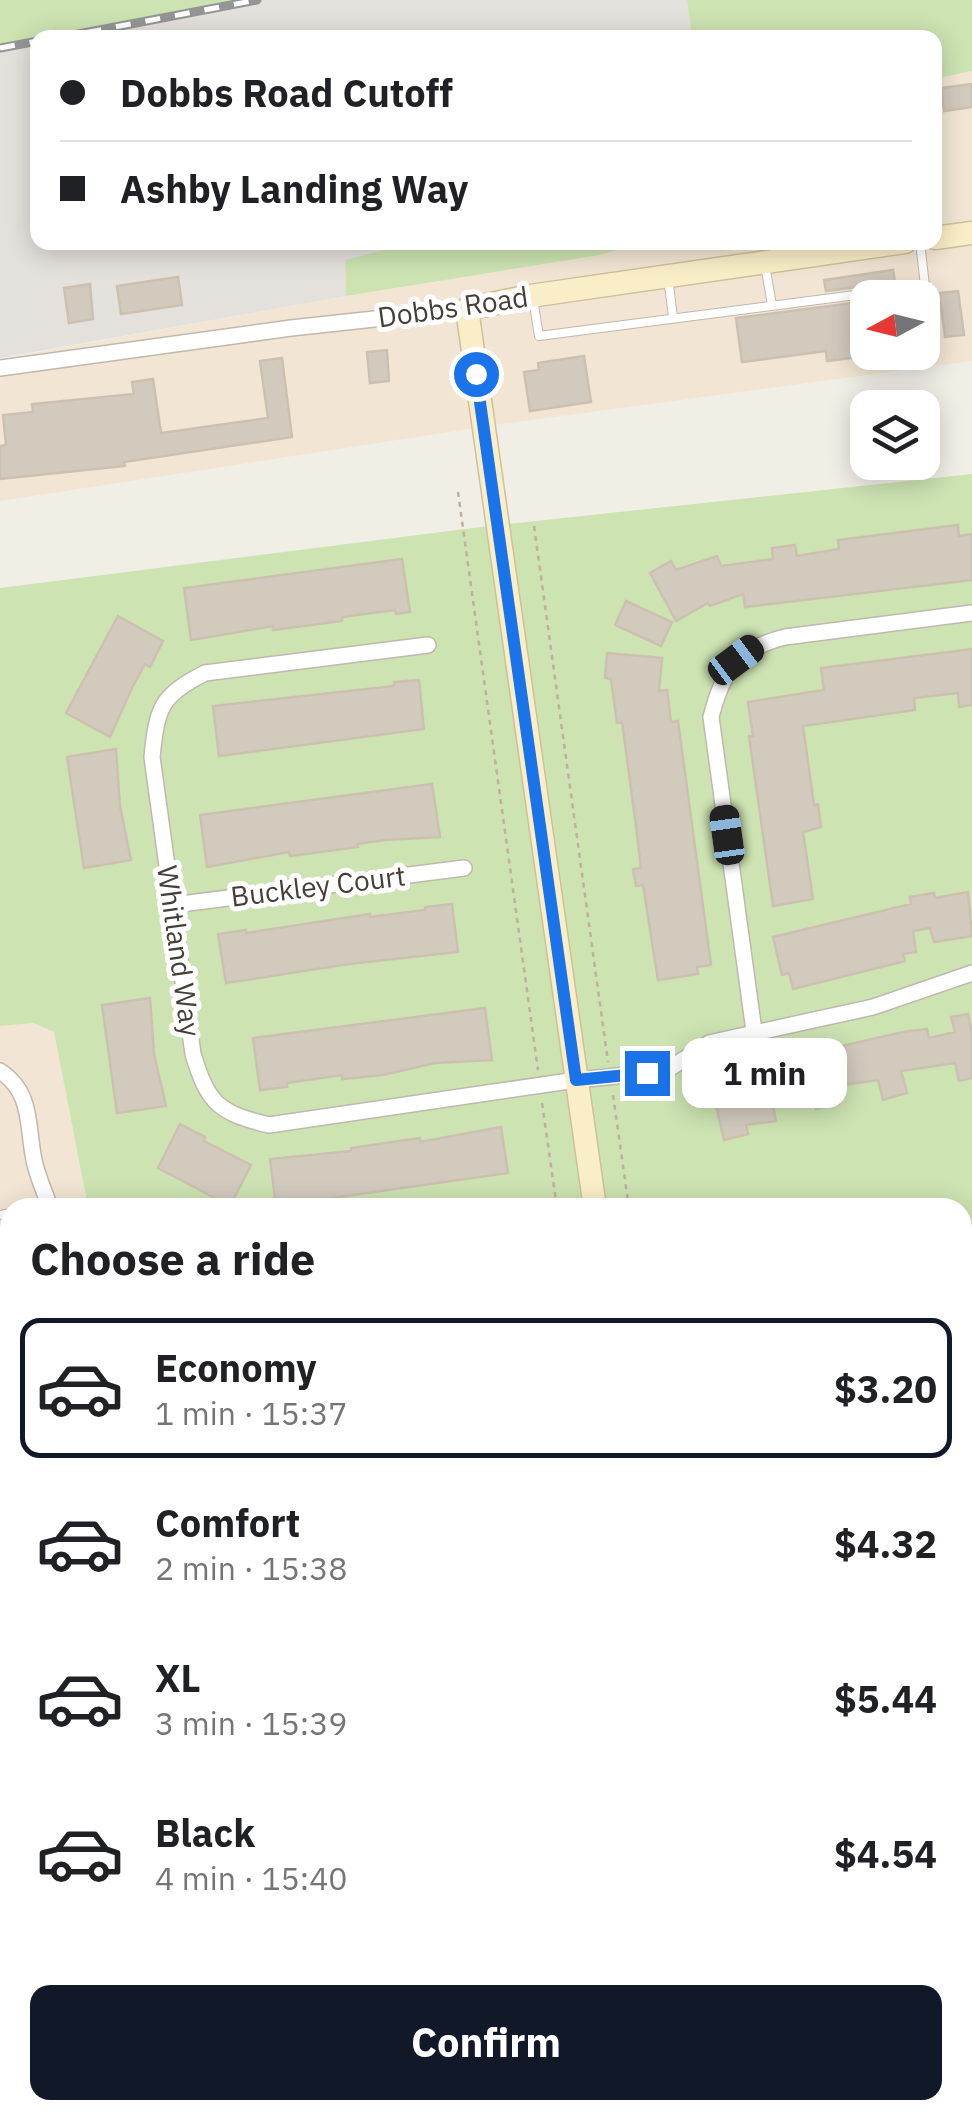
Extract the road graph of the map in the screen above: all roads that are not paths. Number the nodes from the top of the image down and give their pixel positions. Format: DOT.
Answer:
graph roads {
  1 [pos="972,233"];
  2 [pos="942,237"];
  3 [pos="849,250"];
  4 [pos="921,250"];
  5 [pos="765,262"];
  6 [pos="668,276"];
  7 [pos="532,296"];
  8 [pos="772,305"];
  9 [pos="467,309"];
  10 [pos="673,317"];
  11 [pos="0,368"];
  12 [pos="972,613"];
  13 [pos="428,644"];
  14 [pos="464,868"];
  15 [pos="173,904"];
  16 [pos="972,973"];
  17 [pos="754,1031"];
  18 [pos="0,1071"];
  19 [pos="576,1080"];
  20 [pos="47,1198"];
  21 [pos="593,1198"];
  1 -- 2 [label="street"];
  3 -- 5 [label="street, Dobbs Road"];
  4 -- 8 [label="lane"];
  5 -- 6 [label="street, Dobbs Road"];
  5 -- 8 [label="lane"];
  6 -- 7 [label="street, Dobbs Road"];
  6 -- 10 [label="lane"];
  7 -- 9 [label="street, Dobbs Road"];
  7 -- 10 [label="lane"];
  8 -- 10 [label="lane"];
  9 -- 11 [label="street, Dobbs Road"];
  9 -- 19 [label="street"];
  12 -- 17 [label="street"];
  13 -- 15 [label="street, Whitland Way"];
  14 -- 15 [label="street, Buckley Court"];
  15 -- 19 [label="street, Whitland Way"];
  16 -- 17 [label="street, Whitland Way"];
  17 -- 19 [label="street, Whitland Way"];
  18 -- 20 [label="street"];
  19 -- 21 [label="street"];
}
